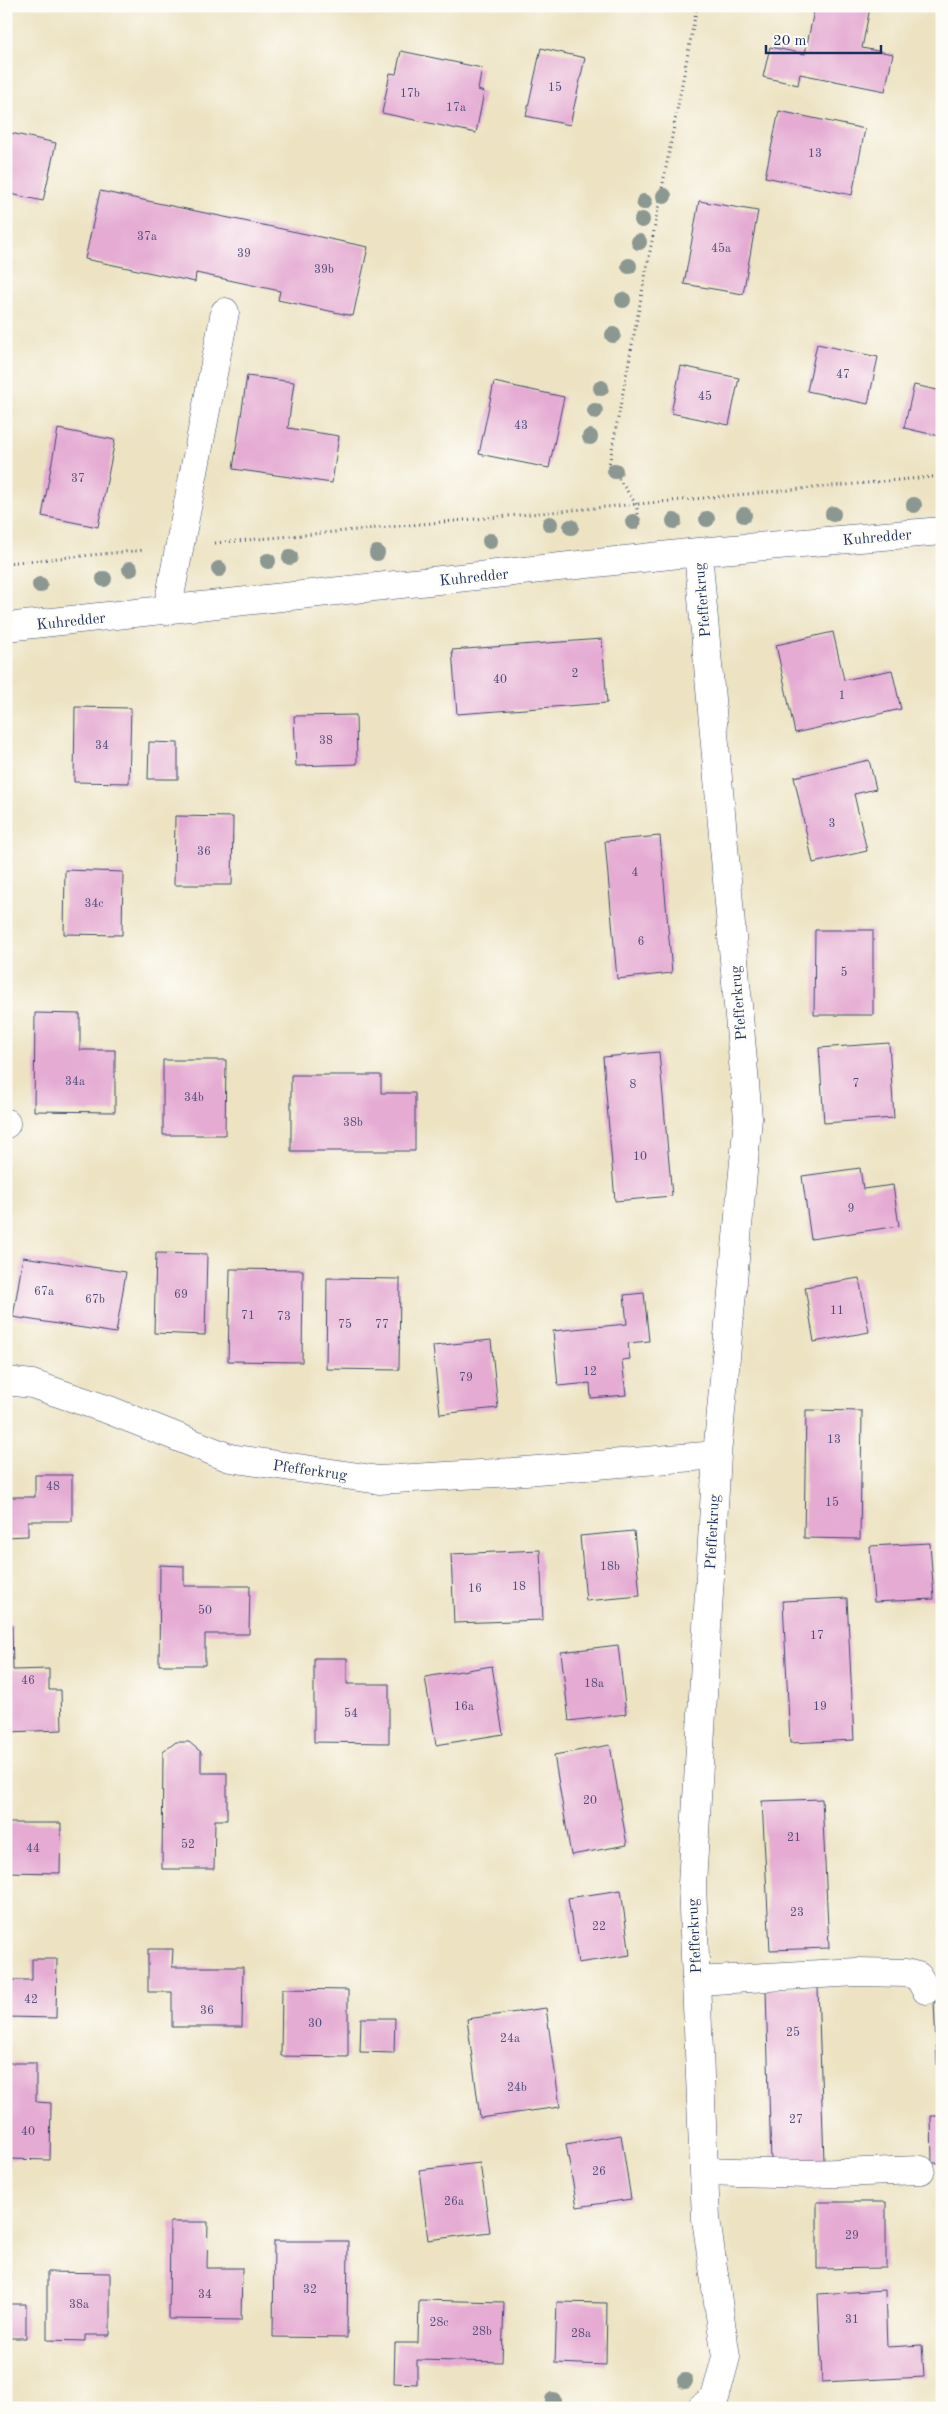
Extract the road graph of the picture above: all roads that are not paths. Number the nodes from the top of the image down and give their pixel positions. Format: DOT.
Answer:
graph roads {
  1 [pos="225,312"];
  2 [pos="942,531"];
  3 [pos="698,552"];
  4 [pos="167,610"];
  5 [pos="6,627"];
  6 [pos="6,1381"];
  7 [pos="717,1455"];
  8 [pos="696,1981"];
  9 [pos="926,1990"];
  10 [pos="921,2170"];
  11 [pos="704,2171"];
  12 [pos="701,2408"];
  1 -- 4 [label="street"];
  2 -- 3 [label="street, Kuhredder"];
  3 -- 4 [label="street, Kuhredder"];
  3 -- 7 [label="street, Pfefferkrug"];
  4 -- 5 [label="street, Kuhredder"];
  6 -- 7 [label="street, Pfefferkrug"];
  7 -- 8 [label="street, Pfefferkrug"];
  8 -- 9 [label="street"];
  8 -- 11 [label="street, Pfefferkrug"];
  10 -- 11 [label="street"];
  11 -- 12 [label="street, Pfefferkrug"];
}
